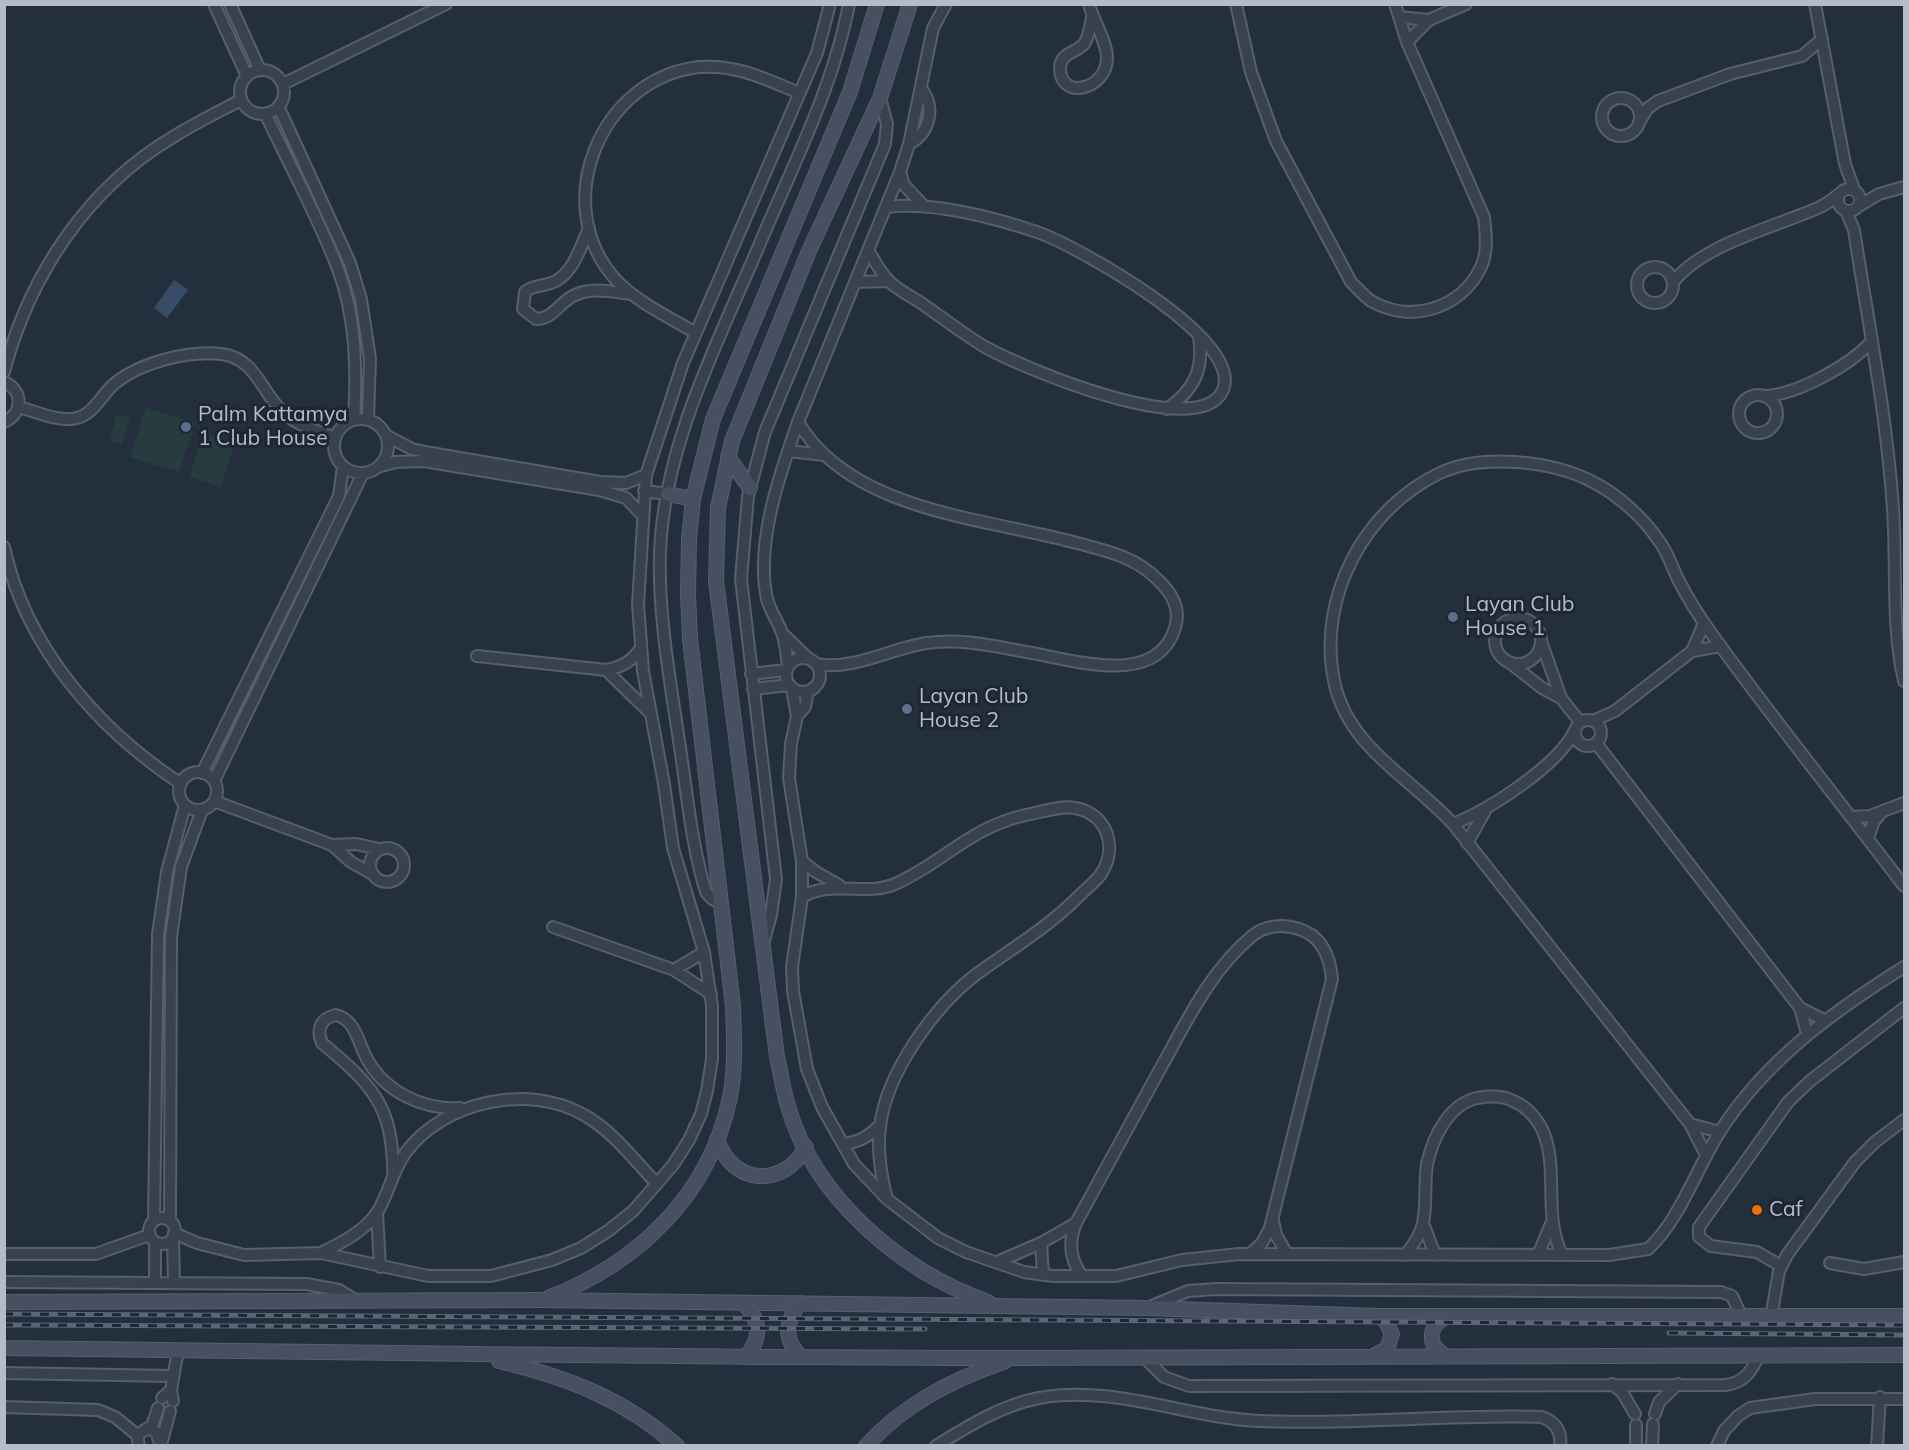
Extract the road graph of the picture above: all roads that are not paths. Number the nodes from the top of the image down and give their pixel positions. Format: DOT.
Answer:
graph roads {
  1 [pos="214,4"];
  2 [pos="230,4"];
  3 [pos="446,4"];
  4 [pos="830,4"];
  5 [pos="849,4"];
  6 [pos="877,4"];
  7 [pos="910,4"];
  8 [pos="946,4"];
  9 [pos="1089,4"];
  10 [pos="1236,4"];
  11 [pos="1395,4"];
  12 [pos="1466,4"];
  13 [pos="1815,4"];
  14 [pos="1092,17"];
  15 [pos="1399,17"];
  16 [pos="1429,20"];
  17 [pos="1822,39"];
  18 [pos="1407,42"];
  19 [pos="1802,56"];
  20 [pos="1827,65"];
  21 [pos="260,70"];
  22 [pos="247,76"];
  23 [pos="283,84"];
  24 [pos="799,93"];
  25 [pos="880,98"];
  26 [pos="241,100"];
  27 [pos="1629,100"];
  28 [pos="1658,101"];
  29 [pos="279,108"];
  30 [pos="266,115"];
  31 [pos="1639,122"];
  32 [pos="1845,164"];
  33 [pos="900,172"];
  34 [pos="1905,187"];
  35 [pos="1855,189"];
  36 [pos="1886,191"];
  37 [pos="1840,193"];
  38 [pos="923,204"];
  39 [pos="886,207"];
  40 [pos="1858,207"];
  41 [pos="1822,208"];
  42 [pos="1845,210"];
  43 [pos="589,228"];
  44 [pos="1854,230"];
  45 [pos="787,244"];
  46 [pos="809,250"];
  47 [pos="868,250"];
  48 [pos="1691,265"];
  49 [pos="1663,269"];
  50 [pos="889,281"];
  51 [pos="771,282"];
  52 [pos="855,282"];
  53 [pos="1673,282"];
  54 [pos="793,290"];
  55 [pos="631,294"];
  56 [pos="696,333"];
  57 [pos="1198,334"];
  58 [pos="1871,342"];
  59 [pos="1849,360"];
  60 [pos="1875,368"];
  61 [pos="4,372"];
  62 [pos="4,382"];
  63 [pos="1795,390"];
  64 [pos="1766,396"];
  65 [pos="18,407"];
  66 [pos="1167,409"];
  67 [pos="1778,414"];
  68 [pos="354,419"];
  69 [pos="368,419"];
  70 [pos="798,422"];
  71 [pos="4,423"];
  72 [pos="387,436"];
  73 [pos="335,438"];
  74 [pos="788,451"];
  75 [pos="824,455"];
  76 [pos="728,457"];
  77 [pos="343,466"];
  78 [pos="381,466"];
  79 [pos="363,473"];
  80 [pos="646,475"];
  81 [pos="608,488"];
  82 [pos="750,488"];
  83 [pos="644,491"];
  84 [pos="668,494"];
  85 [pos="693,500"];
  86 [pos="665,508"];
  87 [pos="643,511"];
  88 [pos="4,547"];
  89 [pos="1704,623"];
  90 [pos="783,634"];
  91 [pos="1540,641"];
  92 [pos="1721,646"];
  93 [pos="640,649"];
  94 [pos="1692,651"];
  95 [pos="477,656"];
  96 [pos="812,661"];
  97 [pos="1509,662"];
  98 [pos="841,666"];
  99 [pos="787,667"];
  100 [pos="606,670"];
  101 [pos="751,674"];
  102 [pos="819,681"];
  103 [pos="1905,681"];
  104 [pos="791,687"];
  105 [pos="753,689"];
  106 [pos="808,691"];
  107 [pos="1560,698"];
  108 [pos="1615,711"];
  109 [pos="650,713"];
  110 [pos="797,716"];
  111 [pos="1593,721"];
  112 [pos="1578,726"];
  113 [pos="1594,741"];
  114 [pos="1562,752"];
  115 [pos="202,773"];
  116 [pos="214,781"];
  117 [pos="181,784"];
  118 [pos="214,801"];
  119 [pos="1905,803"];
  120 [pos="185,805"];
  121 [pos="202,810"];
  122 [pos="1485,811"];
  123 [pos="1882,812"];
  124 [pos="1852,817"];
  125 [pos="1453,824"];
  126 [pos="1868,838"];
  127 [pos="1467,843"];
  128 [pos="332,845"];
  129 [pos="379,849"];
  130 [pos="802,861"];
  131 [pos="374,875"];
  132 [pos="1905,886"];
  133 [pos="845,887"];
  134 [pos="802,897"];
  135 [pos="721,904"];
  136 [pos="554,927"];
  137 [pos="763,944"];
  138 [pos="704,952"];
  139 [pos="1905,967"];
  140 [pos="674,970"];
  141 [pos="711,994"];
  142 [pos="1800,1008"];
  143 [pos="1905,1008"];
  144 [pos="1824,1020"];
  145 [pos="1807,1034"];
  146 [pos="468,1108"];
  147 [pos="1905,1120"];
  148 [pos="1690,1124"];
  149 [pos="880,1125"];
  150 [pos="1720,1132"];
  151 [pos="717,1139"];
  152 [pos="843,1144"];
  153 [pos="806,1147"];
  154 [pos="1706,1155"];
  155 [pos="393,1173"];
  156 [pos="881,1173"];
  157 [pos="866,1179"];
  158 [pos="657,1184"];
  159 [pos="887,1199"];
  160 [pos="377,1213"];
  161 [pos="1272,1220"];
  162 [pos="154,1221"];
  163 [pos="170,1221"];
  164 [pos="1076,1223"];
  165 [pos="1423,1223"];
  166 [pos="1551,1224"];
  167 [pos="174,1235"];
  168 [pos="1052,1237"];
  169 [pos="152,1238"];
  170 [pos="1041,1243"];
  171 [pos="1071,1245"];
  172 [pos="321,1253"];
  173 [pos="4,1254"];
  174 [pos="1250,1254"];
  175 [pos="1287,1254"];
  176 [pos="1405,1255"];
  177 [pos="1435,1255"];
  178 [pos="1538,1255"];
  179 [pos="1562,1255"];
  180 [pos="997,1262"];
  181 [pos="1905,1262"];
  182 [pos="1830,1263"];
  183 [pos="1781,1266"];
  184 [pos="380,1267"];
  185 [pos="1043,1275"];
  186 [pos="1082,1276"];
  187 [pos="4,1282"];
  188 [pos="155,1283"];
  189 [pos="174,1283"];
  190 [pos="540,1300"];
  191 [pos="357,1301"];
  192 [pos="4,1302"];
  193 [pos="743,1303"];
  194 [pos="800,1303"];
  195 [pos="998,1305"];
  196 [pos="1147,1308"];
  197 [pos="1378,1316"];
  198 [pos="1905,1316"];
  199 [pos="1446,1317"];
  200 [pos="1742,1318"];
  201 [pos="1771,1318"];
  202 [pos="4,1348"];
  203 [pos="178,1350"];
  204 [pos="473,1355"];
  205 [pos="1759,1355"];
  206 [pos="1905,1355"];
  207 [pos="1373,1356"];
  208 [pos="1446,1356"];
  209 [pos="746,1357"];
  210 [pos="801,1357"];
  211 [pos="1014,1358"];
  212 [pos="1145,1358"];
  213 [pos="4,1373"];
  214 [pos="173,1376"];
  215 [pos="1612,1384"];
  216 [pos="1679,1384"];
  217 [pos="1880,1398"];
  218 [pos="1905,1399"];
  219 [pos="167,1402"];
  220 [pos="4,1407"];
  221 [pos="151,1429"];
  222 [pos="138,1440"];
  223 [pos="1636,1444"];
  224 [pos="1652,1444"];
  225 [pos="161,1445"];
  226 [pos="677,1446"];
  227 [pos="866,1446"];
  228 [pos="936,1446"];
  229 [pos="1560,1446"];
  230 [pos="1717,1446"];
  231 [pos="1877,1446"];
  1 -- 22 [label="street"];
  2 -- 21 [label="street"];
  3 -- 23 [label="street"];
  4 -- 24 [label="street"];
  5 -- 84 [label="street"];
  6 -- 45 [label="main road"];
  7 -- 25 [label="main road"];
  8 -- 33 [label="street"];
  9 -- 14 [label="street"];
  10 -- 18 [label="street"];
  11 -- 15 [label="street"];
  12 -- 16 [label="street"];
  13 -- 17 [label="street"];
  14 -- 14 [label="street"];
  15 -- 16 [label="street"];
  15 -- 18 [label="street"];
  16 -- 18 [label="street"];
  17 -- 19 [label="street"];
  17 -- 20 [label="street"];
  19 -- 20 [label="street"];
  19 -- 28 [label="street"];
  20 -- 32 [label="street"];
  21 -- 22 [label="street"];
  21 -- 23 [label="street"];
  22 -- 26 [label="street"];
  23 -- 29 [label="street"];
  24 -- 43 [label="street"];
  24 -- 56 [label="street"];
  25 -- 46 [label="main road"];
  25 -- 82 [label="street"];
  26 -- 30 [label="street"];
  26 -- 61 [label="street"];
  27 -- 28 [label="street"];
  27 -- 31 [label="street"];
  27 -- 31 [label="street"];
  28 -- 31 [label="street"];
  29 -- 30 [label="street"];
  29 -- 69 [label="street"];
  30 -- 68 [label="street"];
  32 -- 35 [label="street"];
  32 -- 37 [label="street"];
  33 -- 38 [label="street"];
  33 -- 39 [label="street"];
  34 -- 36 [label="street"];
  35 -- 36 [label="street"];
  35 -- 37 [label="street"];
  35 -- 40 [label="street"];
  36 -- 40 [label="street"];
  37 -- 41 [label="street"];
  37 -- 42 [label="street"];
  38 -- 39 [label="street"];
  38 -- 57 [label="street"];
  39 -- 47 [label="street"];
  40 -- 42 [label="street"];
  40 -- 44 [label="street"];
  41 -- 42 [label="street"];
  41 -- 48 [label="street"];
  42 -- 44 [label="street"];
  43 -- 55 [label="street"];
  43 -- 55 [label="street"];
  44 -- 58 [label="street"];
  45 -- 46 [label="main road"];
  45 -- 51 [label="main road"];
  46 -- 54 [label="main road"];
  47 -- 50 [label="street"];
  47 -- 52 [label="street"];
  48 -- 49 [label="street"];
  48 -- 53 [label="street"];
  49 -- 53 [label="street"];
  49 -- 53 [label="street"];
  50 -- 52 [label="street"];
  50 -- 66 [label="street"];
  51 -- 54 [label="main road"];
  51 -- 85 [label="main road"];
  52 -- 70 [label="street"];
  54 -- 76 [label="main road"];
  55 -- 56 [label="street"];
  56 -- 80 [label="street"];
  57 -- 66 [label="street"];
  57 -- 66 [label="street"];
  58 -- 59 [label="street"];
  58 -- 60 [label="street"];
  59 -- 60 [label="street"];
  59 -- 63 [label="street"];
  60 -- 103 [label="street"];
  62 -- 65 [label="street"];
  63 -- 64 [label="street"];
  63 -- 67 [label="street"];
  64 -- 67 [label="street"];
  64 -- 67 [label="street"];
  65 -- 71 [label="street"];
  65 -- 73 [label="street"];
  68 -- 69 [label="street"];
  68 -- 73 [label="street"];
  69 -- 72 [label="street"];
  70 -- 74 [label="street"];
  70 -- 75 [label="street"];
  72 -- 78 [label="street"];
  72 -- 81 [label="street"];
  73 -- 77 [label="street"];
  74 -- 75 [label="street"];
  74 -- 90 [label="street"];
  75 -- 98 [label="street"];
  76 -- 82 [label="main road"];
  76 -- 137 [label="main road"];
  77 -- 79 [label="street"];
  77 -- 115 [label="street"];
  78 -- 79 [label="street"];
  78 -- 81 [label="street"];
  79 -- 116 [label="street"];
  80 -- 81 [label="street"];
  80 -- 83 [label="street"];
  81 -- 87 [label="street"];
  82 -- 101 [label="street"];
  83 -- 84 [label="street"];
  83 -- 87 [label="street"];
  84 -- 85 [label="main road"];
  84 -- 86 [label="street"];
  85 -- 135 [label="main road"];
  86 -- 87 [label="street"];
  86 -- 135 [label="street"];
  87 -- 93 [label="street"];
  88 -- 117 [label="street"];
  89 -- 92 [label="street"];
  89 -- 94 [label="street"];
  89 -- 125 [label="street"];
  90 -- 96 [label="street"];
  90 -- 99 [label="street"];
  91 -- 97 [label="street"];
  91 -- 97 [label="street"];
  91 -- 107 [label="street"];
  92 -- 94 [label="street"];
  92 -- 124 [label="street"];
  93 -- 100 [label="street"];
  93 -- 109 [label="street"];
  94 -- 108 [label="street"];
  95 -- 100 [label="street"];
  96 -- 98 [label="street"];
  96 -- 99 [label="street"];
  96 -- 102 [label="street"];
  97 -- 107 [label="street"];
  98 -- 102 [label="street"];
  99 -- 101 [label="street"];
  99 -- 104 [label="street"];
  100 -- 109 [label="street"];
  101 -- 105 [label="street"];
  102 -- 106 [label="street"];
  104 -- 105 [label="street"];
  104 -- 106 [label="street"];
  104 -- 110 [label="street"];
  105 -- 137 [label="street"];
  106 -- 110 [label="street"];
  107 -- 112 [label="street"];
  108 -- 111 [label="street"];
  108 -- 113 [label="street"];
  109 -- 138 [label="street"];
  110 -- 130 [label="street"];
  111 -- 112 [label="street"];
  111 -- 113 [label="street"];
  112 -- 113 [label="street"];
  112 -- 114 [label="street"];
  113 -- 114 [label="street"];
  113 -- 142 [label="street"];
  114 -- 122 [label="street"];
  115 -- 116 [label="street"];
  115 -- 117 [label="street"];
  116 -- 118 [label="street"];
  117 -- 120 [label="street"];
  118 -- 121 [label="street"];
  118 -- 128 [label="street"];
  119 -- 123 [label="street"];
  120 -- 121 [label="street"];
  120 -- 162 [label="street"];
  121 -- 163 [label="street"];
  122 -- 125 [label="street"];
  122 -- 127 [label="street"];
  123 -- 124 [label="street"];
  123 -- 126 [label="street"];
  124 -- 126 [label="street"];
  125 -- 127 [label="street"];
  126 -- 132 [label="street"];
  127 -- 148 [label="street"];
  128 -- 129 [label="street"];
  128 -- 131 [label="street"];
  129 -- 131 [label="street"];
  129 -- 131 [label="street"];
  130 -- 133 [label="street"];
  130 -- 134 [label="street"];
  133 -- 134 [label="street"];
  133 -- 149 [label="street"];
  134 -- 152 [label="street"];
  135 -- 151 [label="main road"];
  136 -- 140 [label="street"];
  137 -- 153 [label="main road"];
  138 -- 140 [label="street"];
  138 -- 141 [label="street"];
  139 -- 144 [label="street"];
  140 -- 141 [label="street"];
  141 -- 158 [label="street"];
  142 -- 144 [label="street"];
  142 -- 145 [label="street"];
  143 -- 183 [label="street"];
  144 -- 145 [label="street"];
  145 -- 150 [label="street"];
  146 -- 155 [label="street"];
  146 -- 155 [label="street"];
  146 -- 158 [label="street"];
  147 -- 183 [label="street"];
  148 -- 150 [label="street"];
  148 -- 154 [label="street"];
  149 -- 152 [label="street"];
  149 -- 156 [label="street"];
  150 -- 154 [label="street"];
  151 -- 153 [label="main road"];
  151 -- 190 [label="main road"];
  152 -- 157 [label="street"];
  153 -- 195 [label="main road"];
  154 -- 179 [label="street"];
  155 -- 160 [label="street"];
  156 -- 157 [label="street"];
  156 -- 159 [label="street"];
  157 -- 159 [label="street"];
  158 -- 184 [label="street"];
  159 -- 180 [label="street"];
  160 -- 172 [label="street"];
  160 -- 184 [label="street"];
  161 -- 164 [label="street"];
  161 -- 174 [label="street"];
  161 -- 175 [label="street"];
  162 -- 163 [label="street"];
  162 -- 169 [label="street"];
  163 -- 167 [label="street"];
  164 -- 168 [label="street"];
  164 -- 171 [label="street"];
  165 -- 166 [label="street"];
  165 -- 176 [label="street"];
  165 -- 177 [label="street"];
  166 -- 178 [label="street"];
  166 -- 179 [label="street"];
  167 -- 169 [label="street"];
  167 -- 172 [label="street"];
  167 -- 189 [label="street"];
  168 -- 170 [label="street"];
  168 -- 171 [label="street"];
  169 -- 173 [label="street"];
  169 -- 188 [label="street"];
  170 -- 180 [label="street"];
  170 -- 185 [label="street"];
  171 -- 186 [label="street"];
  172 -- 184 [label="street"];
  174 -- 175 [label="street"];
  174 -- 186 [label="street"];
  175 -- 176 [label="street"];
  176 -- 177 [label="street"];
  177 -- 178 [label="street"];
  178 -- 179 [label="street"];
  180 -- 185 [label="street"];
  181 -- 182 [label="street"];
  183 -- 201 [label="street"];
  185 -- 186 [label="street"];
  187 -- 188 [label="street"];
  188 -- 189 [label="street"];
  189 -- 191 [label="street"];
  190 -- 191 [label="main road"];
  190 -- 193 [label="main road"];
  191 -- 192 [label="main road"];
  193 -- 194 [label="main road"];
  193 -- 209 [label="main road"];
  194 -- 195 [label="main road"];
  194 -- 210 [label="main road"];
  195 -- 196 [label="main road"];
  196 -- 197 [label="main road"];
  196 -- 200 [label="street"];
  197 -- 199 [label="main road"];
  197 -- 207 [label="main road"];
  198 -- 201 [label="main road"];
  199 -- 200 [label="main road"];
  199 -- 208 [label="main road"];
  200 -- 201 [label="main road"];
  202 -- 203 [label="main road"];
  203 -- 204 [label="main road"];
  203 -- 214 [label="street"];
  204 -- 209 [label="main road"];
  204 -- 226 [label="main road"];
  205 -- 206 [label="main road"];
  205 -- 208 [label="main road"];
  205 -- 216 [label="street"];
  207 -- 208 [label="main road"];
  207 -- 212 [label="main road"];
  209 -- 210 [label="main road"];
  210 -- 211 [label="main road"];
  211 -- 212 [label="main road"];
  211 -- 227 [label="main road"];
  212 -- 215 [label="street"];
  213 -- 214 [label="street"];
  214 -- 219 [label="street"];
  215 -- 216 [label="street"];
  215 -- 223 [label="street"];
  216 -- 224 [label="street"];
  217 -- 218 [label="street"];
  217 -- 230 [label="street"];
  217 -- 231 [label="street"];
  219 -- 221 [label="street"];
  219 -- 225 [label="street"];
  220 -- 222 [label="street"];
  221 -- 222 [label="street"];
  221 -- 225 [label="street"];
  223 -- 224 [label="street"];
  228 -- 229 [label="street"];
}
